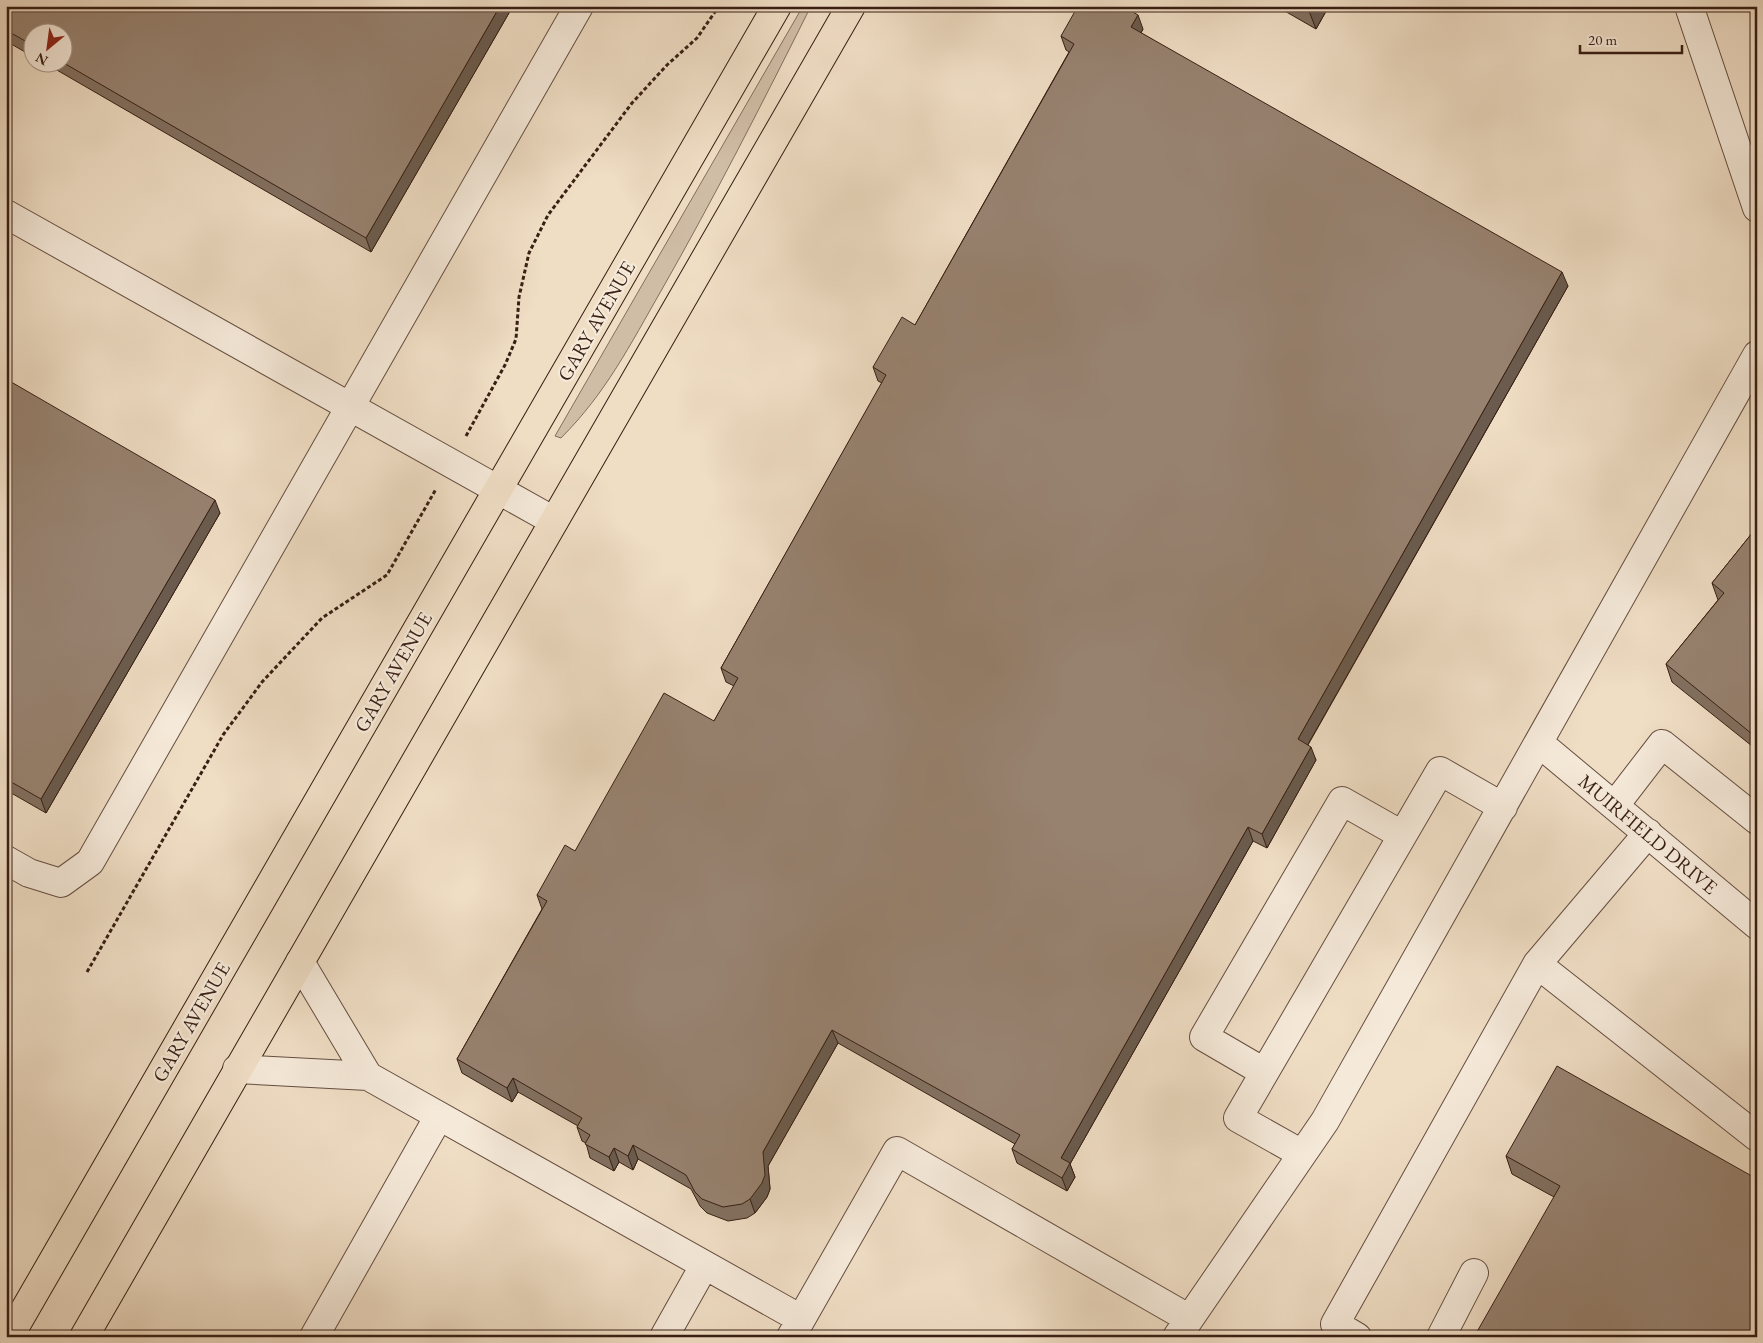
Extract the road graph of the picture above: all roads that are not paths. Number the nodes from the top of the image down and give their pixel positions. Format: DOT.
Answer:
graph roads {
  1 [pos="579,6"];
  2 [pos="851,6"];
  3 [pos="1689,6"];
  4 [pos="773,8"];
  5 [pos="1757,208"];
  6 [pos="6,214"];
  7 [pos="1757,355"];
  8 [pos="349,407"];
  9 [pos="498,490"];
  10 [pos="554,521"];
  11 [pos="1539,743"];
  12 [pos="1615,805"];
  13 [pos="1503,807"];
  14 [pos="1757,820"];
  15 [pos="1648,833"];
  16 [pos="1402,836"];
  17 [pos="6,860"];
  18 [pos="1757,925"];
  19 [pos="300,962"];
  20 [pos="1537,964"];
  21 [pos="237,1069"];
  22 [pos="1264,1072"];
  23 [pos="368,1076"];
  24 [pos="439,1116"];
  25 [pos="1757,1137"];
  26 [pos="1302,1154"];
  27 [pos="704,1266"];
  28 [pos="1474,1273"];
  29 [pos="1183,1327"];
  30 [pos="796,1328"];
  31 [pos="9,1337"];
  32 [pos="84,1337"];
  33 [pos="314,1337"];
  34 [pos="664,1337"];
  35 [pos="1357,1337"];
  36 [pos="1441,1337"];
  1 -- 8 [label="street"];
  2 -- 10 [label="main road"];
  3 -- 5 [label="street"];
  4 -- 9 [label="main road, GARY AVENUE"];
  6 -- 8 [label="street"];
  7 -- 11 [label="street"];
  8 -- 9 [label="street"];
  8 -- 17 [label="street"];
  9 -- 10 [label="street"];
  9 -- 31 [label="main road, GARY AVENUE"];
  10 -- 19 [label="main road"];
  11 -- 12 [label="street, MUIRFIELD DRIVE"];
  11 -- 13 [label="street"];
  12 -- 14 [label="street"];
  12 -- 15 [label="street, MUIRFIELD DRIVE"];
  13 -- 16 [label="street"];
  13 -- 26 [label="street"];
  15 -- 18 [label="street, MUIRFIELD DRIVE"];
  15 -- 20 [label="street"];
  16 -- 22 [label="street"];
  16 -- 22 [label="street"];
  19 -- 21 [label="main road"];
  19 -- 23 [label="street"];
  20 -- 25 [label="street"];
  20 -- 35 [label="street"];
  21 -- 23 [label="street"];
  21 -- 32 [label="main road"];
  22 -- 26 [label="street"];
  23 -- 24 [label="street"];
  24 -- 27 [label="street"];
  24 -- 33 [label="street"];
  26 -- 29 [label="street"];
  27 -- 30 [label="street"];
  27 -- 34 [label="street"];
  28 -- 36 [label="street"];
  29 -- 30 [label="street"];
}
